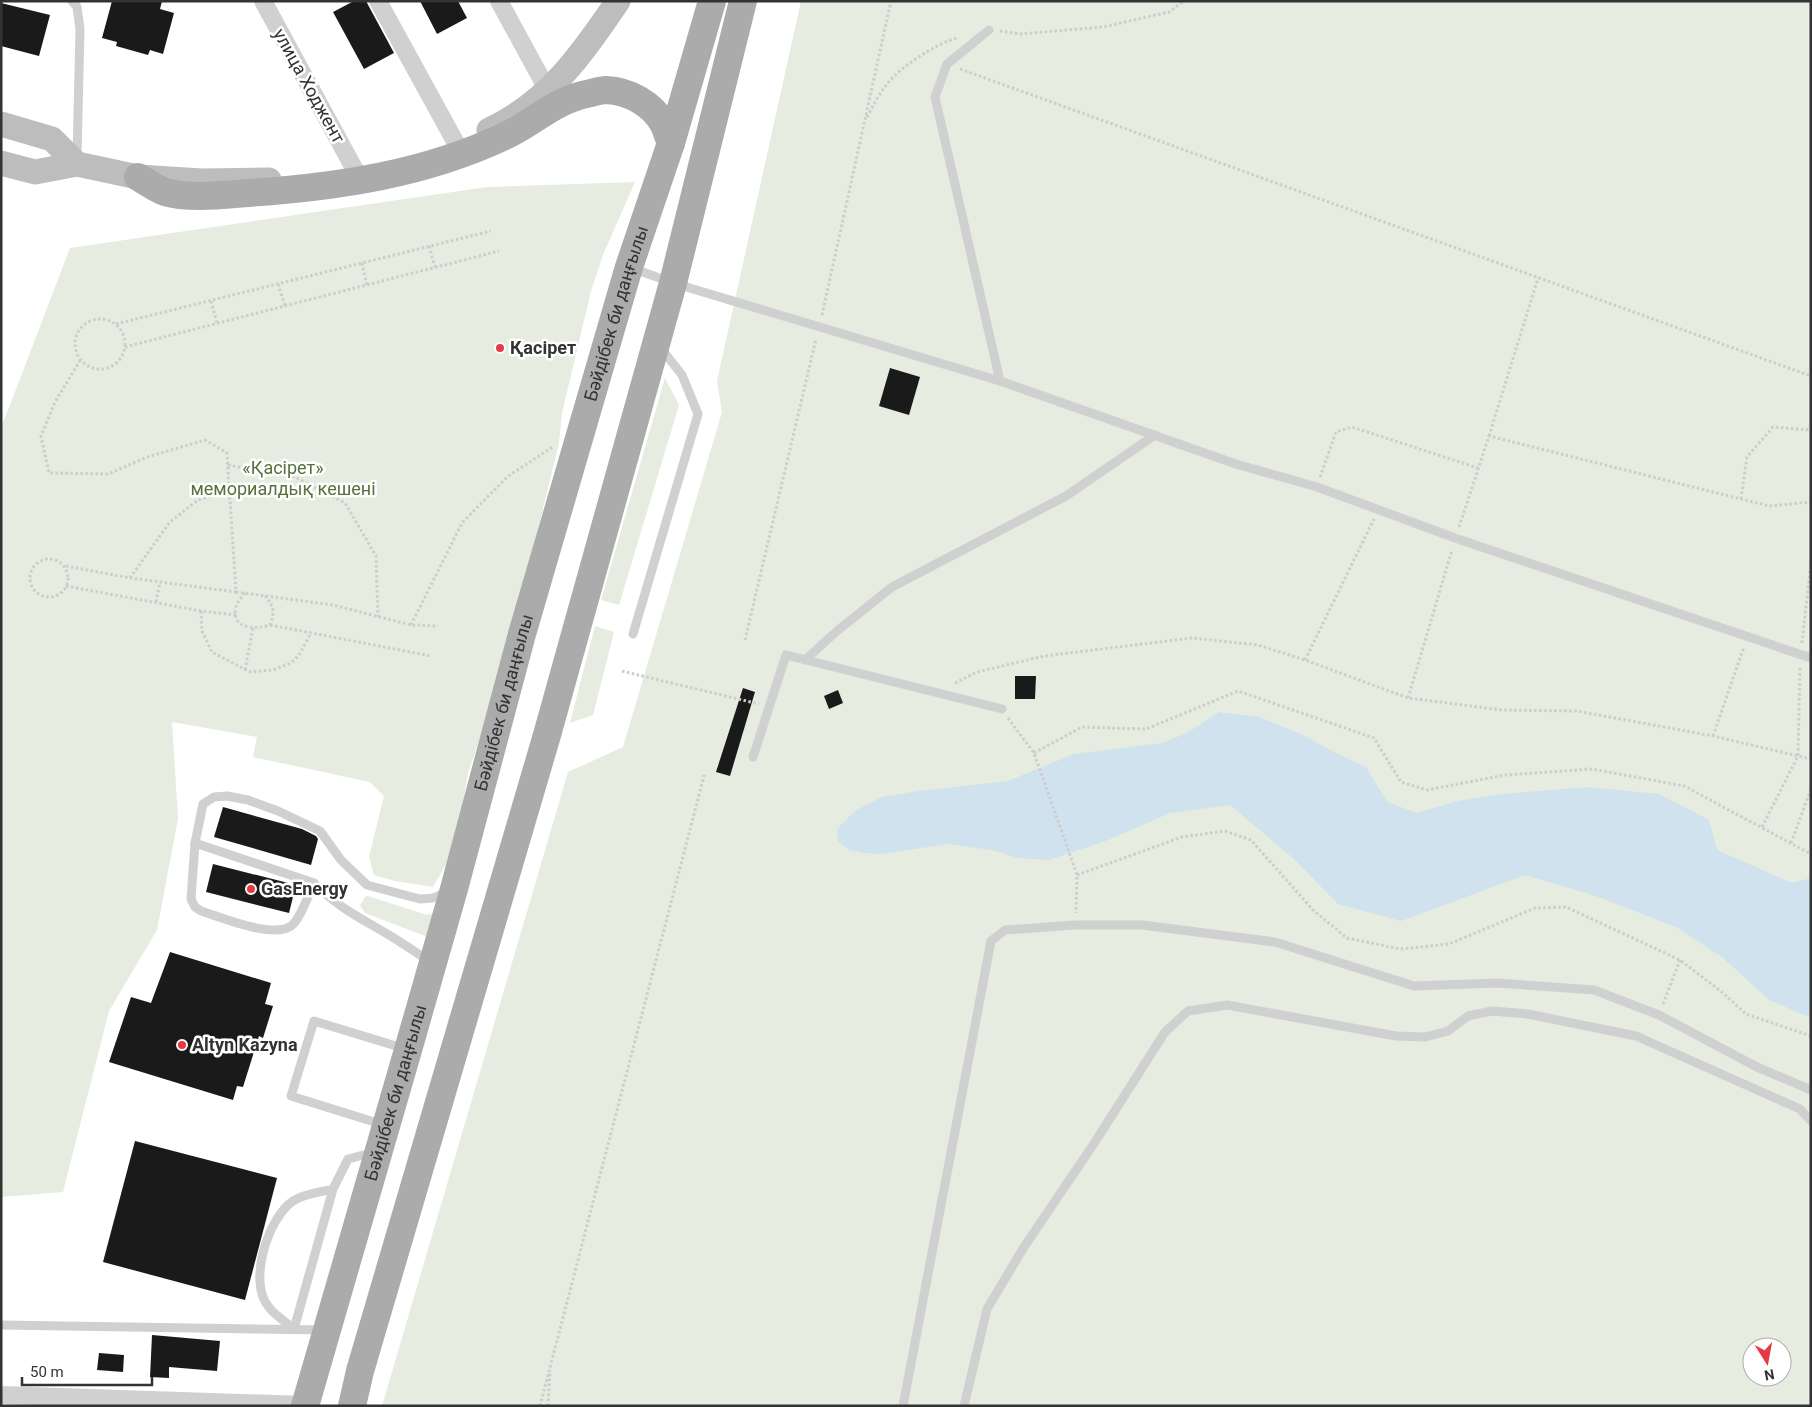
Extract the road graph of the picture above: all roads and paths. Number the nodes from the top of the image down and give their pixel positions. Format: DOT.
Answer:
graph roads {
  1 [pos="72,1"];
  2 [pos="263,1"];
  3 [pos="378,1"];
  4 [pos="499,1"];
  5 [pos="618,1"];
  6 [pos="712,1"];
  7 [pos="743,1"];
  8 [pos="1184,1"];
  9 [pos="989,30"];
  10 [pos="947,64"];
  11 [pos="548,91"];
  12 [pos="865,120"];
  13 [pos="1,124"];
  14 [pos="671,143"];
  15 [pos="457,145"];
  16 [pos="1,163"];
  17 [pos="77,164"];
  18 [pos="356,170"];
  19 [pos="138,177"];
  20 [pos="490,230"];
  21 [pos="429,246"];
  22 [pos="499,251"];
  23 [pos="362,263"];
  24 [pos="628,267"];
  25 [pos="435,268"];
  26 [pos="1538,278"];
  27 [pos="673,283"];
  28 [pos="278,284"];
  29 [pos="367,285"];
  30 [pos="211,301"];
  31 [pos="285,306"];
  32 [pos="216,323"];
  33 [pos="116,324"];
  34 [pos="657,342"];
  35 [pos="125,347"];
  36 [pos="81,360"];
  37 [pos="1811,376"];
  38 [pos="1000,381"];
  39 [pos="1811,430"];
  40 [pos="1155,435"];
  41 [pos="1489,436"];
  42 [pos="559,443"];
  43 [pos="228,466"];
  44 [pos="1478,468"];
  45 [pos="1317,487"];
  46 [pos="230,490"];
  47 [pos="1741,499"];
  48 [pos="1811,502"];
  49 [pos="1379,510"];
  50 [pos="1455,538"];
  51 [pos="1811,562"];
  52 [pos="66,566"];
  53 [pos="130,578"];
  54 [pos="160,582"];
  55 [pos="66,586"];
  56 [pos="236,592"];
  57 [pos="245,594"];
  58 [pos="265,596"];
  59 [pos="156,602"];
  60 [pos="202,610"];
  61 [pos="236,615"];
  62 [pos="378,617"];
  63 [pos="270,624"];
  64 [pos="411,625"];
  65 [pos="438,626"];
  66 [pos="253,628"];
  67 [pos="311,633"];
  68 [pos="633,634"];
  69 [pos="1748,637"];
  70 [pos="1800,655"];
  71 [pos="431,656"];
  72 [pos="1811,658"];
  73 [pos="805,660"];
  74 [pos="1304,660"];
  75 [pos="245,670"];
  76 [pos="622,671"];
  77 [pos="936,693"];
  78 [pos="1408,698"];
  79 [pos="769,707"];
  80 [pos="1002,709"];
  81 [pos="1713,736"];
  82 [pos="1034,753"];
  83 [pos="1798,756"];
  84 [pos="753,757"];
  85 [pos="1811,759"];
  86 [pos="705,772"];
  87 [pos="1811,789"];
  88 [pos="1762,827"];
  89 [pos="195,843"];
  90 [pos="1791,843"];
  91 [pos="1811,854"];
  92 [pos="1077,875"];
  93 [pos="314,883"];
  94 [pos="454,889"];
  95 [pos="1075,925"];
  96 [pos="432,963"];
  97 [pos="1811,1036"];
  98 [pos="408,1050"];
  99 [pos="1811,1090"];
  100 [pos="1811,1122"];
  101 [pos="383,1138"];
  102 [pos="334,1189"];
  103 [pos="1,1325"];
  104 [pos="294,1329"];
  105 [pos="327,1330"];
  106 [pos="551,1362"];
  107 [pos="1,1394"];
  108 [pos="305,1405"];
  109 [pos="352,1406"];
  110 [pos="540,1406"];
  111 [pos="548,1406"];
  112 [pos="903,1406"];
  113 [pos="964,1406"];
  1 -- 17 [label="lane"];
  2 -- 18 [label="street, улица Ходжент"];
  3 -- 15 [label="street"];
  4 -- 11 [label="street"];
  5 -- 11 [label="main road"];
  6 -- 14 [label="main road, Бәйдібек би даңғылы"];
  7 -- 27 [label="main road"];
  8 -- 9 [label="path"];
  9 -- 10 [label="lane"];
  9 -- 12 [label="path"];
  10 -- 26 [label="path"];
  10 -- 38 [label="lane"];
  11 -- 15 [label="main road"];
  13 -- 17 [label="main road"];
  14 -- 19 [label="main road"];
  14 -- 24 [label="main road, Бәйдібек би даңғылы"];
  15 -- 18 [label="main road"];
  16 -- 17 [label="main road"];
  17 -- 19 [label="main road"];
  18 -- 19 [label="main road"];
  20 -- 21 [label="path"];
  21 -- 23 [label="path"];
  21 -- 25 [label="path"];
  22 -- 25 [label="path"];
  23 -- 28 [label="path"];
  23 -- 29 [label="path"];
  24 -- 27 [label="lane"];
  24 -- 94 [label="main road, Бәйдібек би даңғылы"];
  25 -- 29 [label="path"];
  26 -- 37 [label="path"];
  26 -- 41 [label="path"];
  27 -- 34 [label="main road"];
  27 -- 38 [label="lane"];
  28 -- 30 [label="path"];
  28 -- 31 [label="path"];
  29 -- 31 [label="path"];
  30 -- 32 [label="path"];
  30 -- 33 [label="path"];
  31 -- 32 [label="path"];
  32 -- 35 [label="path"];
  33 -- 35 [label="path"];
  33 -- 36 [label="path"];
  34 -- 68 [label="lane"];
  34 -- 109 [label="main road"];
  35 -- 36 [label="path"];
  36 -- 43 [label="path"];
  38 -- 40 [label="lane"];
  39 -- 47 [label="path"];
  40 -- 45 [label="lane"];
  40 -- 73 [label="lane"];
  41 -- 44 [label="path"];
  41 -- 47 [label="path"];
  42 -- 64 [label="path"];
  43 -- 46 [label="path"];
  43 -- 62 [label="path"];
  44 -- 45 [label="path"];
  44 -- 50 [label="path"];
  45 -- 49 [label="lane"];
  46 -- 53 [label="path"];
  46 -- 56 [label="path"];
  47 -- 48 [label="path"];
  49 -- 50 [label="lane"];
  49 -- 74 [label="path"];
  50 -- 69 [label="lane"];
  50 -- 78 [label="path"];
  51 -- 70 [label="path"];
  52 -- 53 [label="path"];
  52 -- 55 [label="path"];
  52 -- 55 [label="path"];
  53 -- 54 [label="path"];
  54 -- 56 [label="path"];
  54 -- 59 [label="path"];
  55 -- 59 [label="path"];
  56 -- 57 [label="path"];
  57 -- 58 [label="path"];
  57 -- 61 [label="path"];
  58 -- 62 [label="path"];
  58 -- 63 [label="path"];
  59 -- 60 [label="path"];
  60 -- 61 [label="path"];
  60 -- 75 [label="path"];
  61 -- 66 [label="path"];
  62 -- 64 [label="path"];
  63 -- 66 [label="path"];
  63 -- 67 [label="path"];
  64 -- 65 [label="path"];
  66 -- 75 [label="path"];
  67 -- 71 [label="path"];
  67 -- 75 [label="path"];
  69 -- 70 [label="lane"];
  69 -- 81 [label="path"];
  70 -- 72 [label="lane"];
  70 -- 83 [label="path"];
  73 -- 77 [label="lane"];
  73 -- 79 [label="lane"];
  74 -- 77 [label="path"];
  74 -- 78 [label="path"];
  76 -- 79 [label="path"];
  77 -- 80 [label="lane"];
  78 -- 81 [label="path"];
  79 -- 84 [label="lane"];
  80 -- 82 [label="path"];
  81 -- 83 [label="path"];
  82 -- 88 [label="path"];
  82 -- 92 [label="path"];
  83 -- 85 [label="path"];
  83 -- 88 [label="path"];
  86 -- 106 [label="path"];
  87 -- 90 [label="path"];
  88 -- 90 [label="path"];
  89 -- 93 [label="lane"];
  89 -- 93 [label="lane"];
  89 -- 94 [label="lane"];
  90 -- 91 [label="path"];
  92 -- 95 [label="path"];
  92 -- 97 [label="path"];
  93 -- 96 [label="lane"];
  94 -- 96 [label="main road, Бәйдібек би даңғылы"];
  95 -- 99 [label="lane"];
  95 -- 112 [label="lane"];
  96 -- 98 [label="main road, Бәйдібек би даңғылы"];
  98 -- 101 [label="main road, Бәйдібек би даңғылы"];
  98 -- 101 [label="lane"];
  100 -- 113 [label="lane"];
  101 -- 102 [label="lane"];
  101 -- 105 [label="main road, Бәйдібек би даңғылы"];
  102 -- 104 [label="lane"];
  102 -- 104 [label="lane"];
  103 -- 104 [label="lane"];
  104 -- 105 [label="lane"];
  105 -- 108 [label="main road, Бәйдібек би даңғылы"];
  106 -- 110 [label="path"];
  106 -- 111 [label="path"];
  107 -- 108 [label="street"];
}
